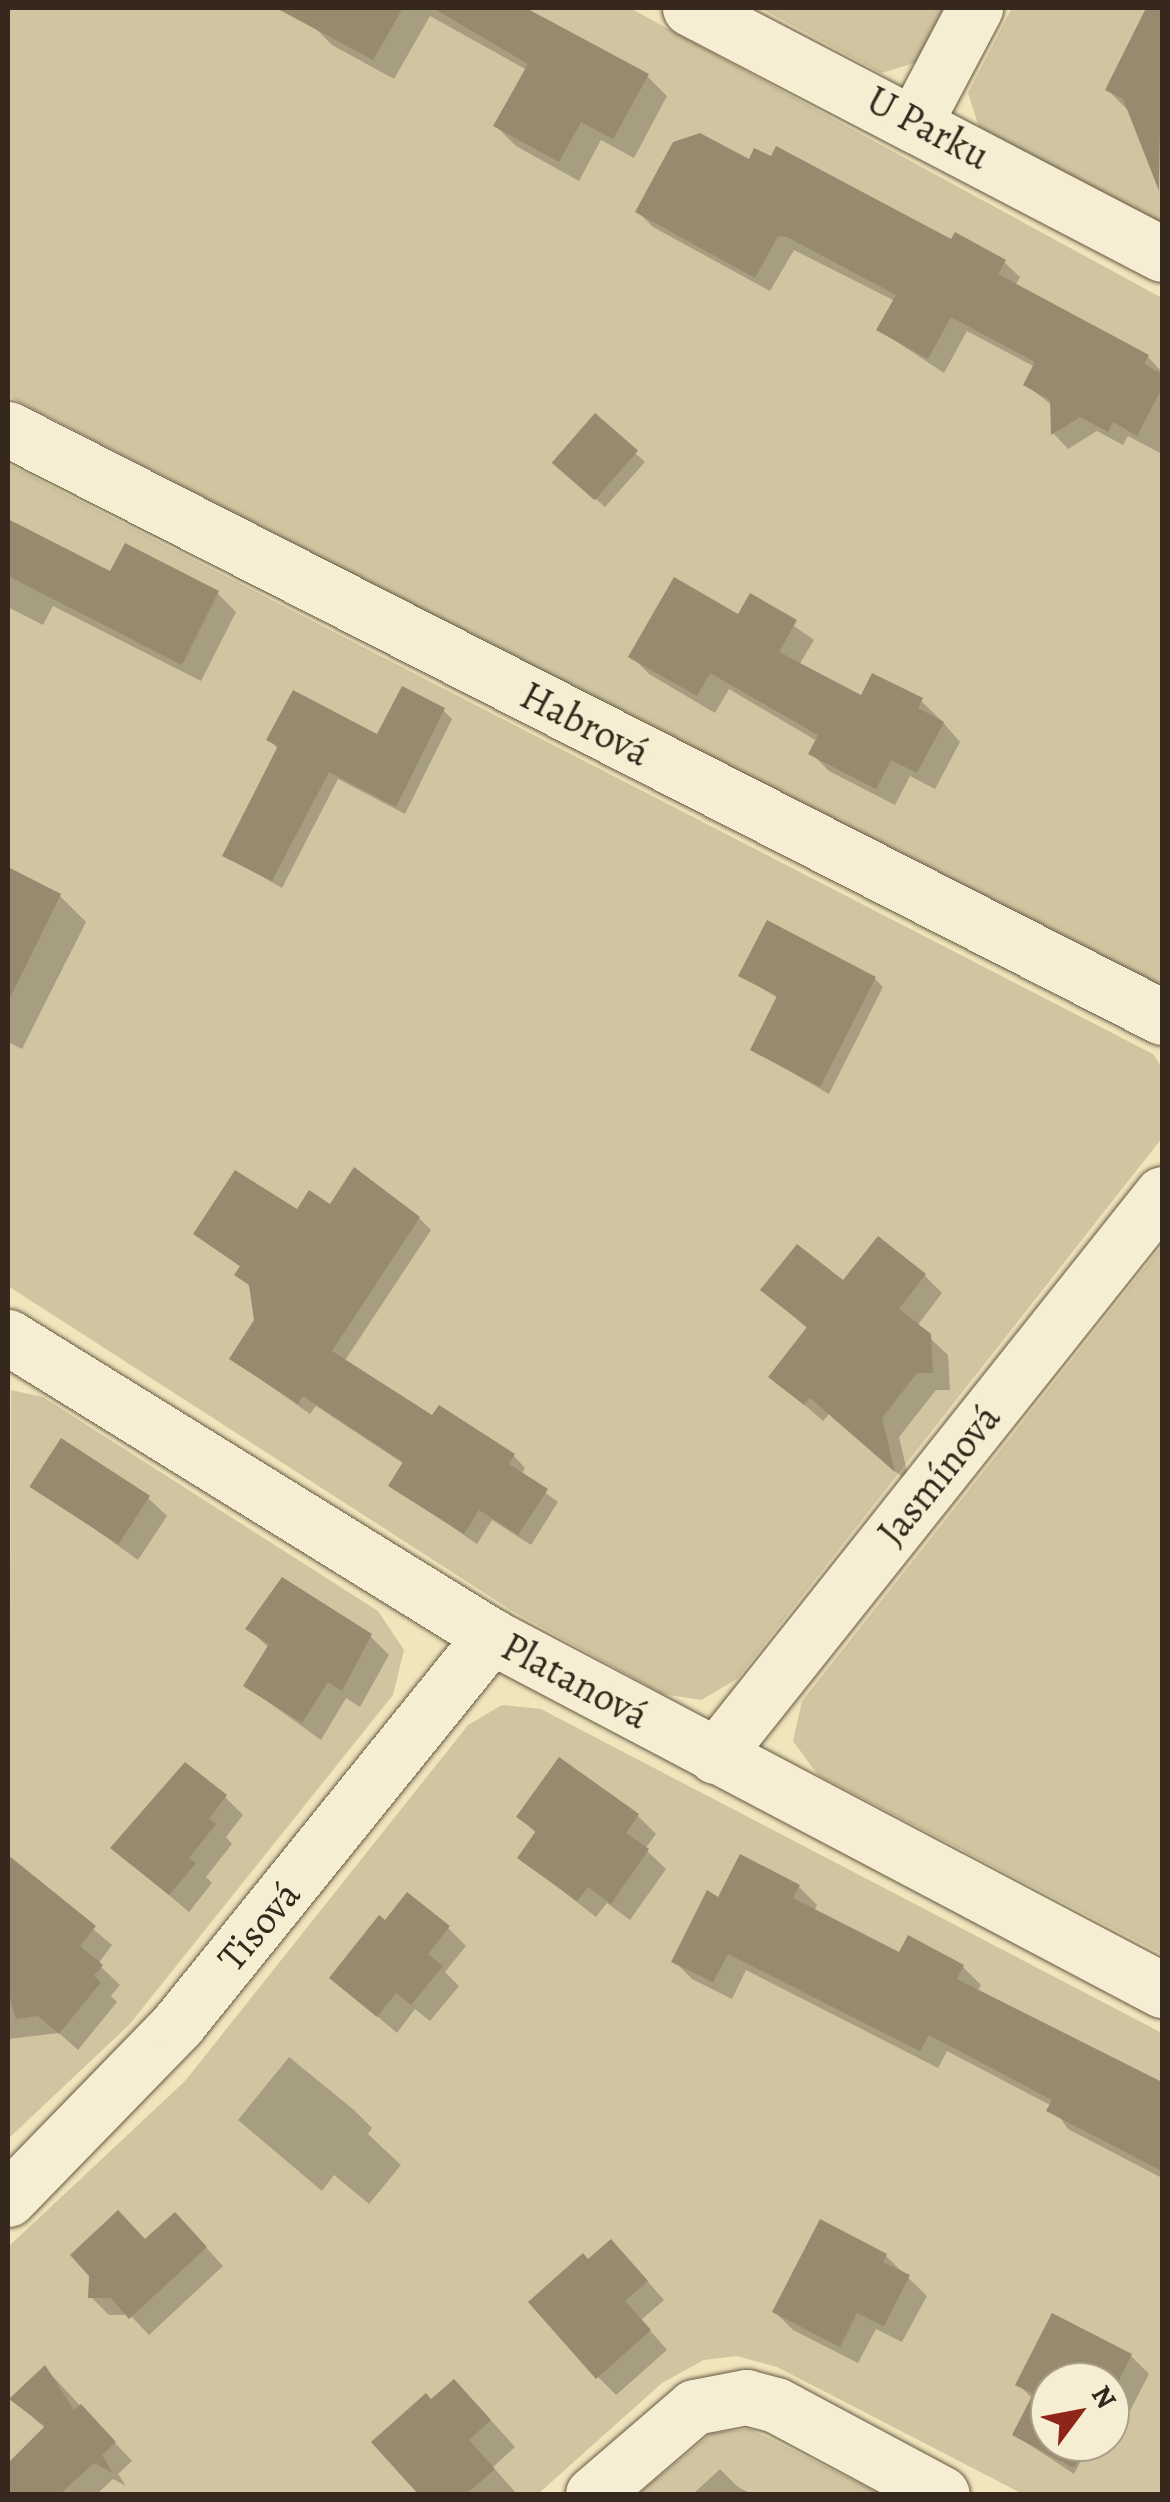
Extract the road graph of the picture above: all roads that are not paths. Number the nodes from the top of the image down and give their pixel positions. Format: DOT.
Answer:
graph roads {
  1 [pos="690,8"];
  2 [pos="974,8"];
  3 [pos="916,120"];
  4 [pos="1162,254"];
  5 [pos="8,430"];
  6 [pos="1162,1018"];
  7 [pos="1162,1194"];
  8 [pos="8,1338"];
  9 [pos="491,1636"];
  10 [pos="715,1756"];
  11 [pos="1162,1990"];
  12 [pos="8,2199"];
  13 [pos="593,2494"];
  14 [pos="942,2494"];
  1 -- 3 [label="street, U Parku"];
  2 -- 3 [label="street"];
  3 -- 4 [label="street, U Parku"];
  5 -- 6 [label="street, Habrová"];
  7 -- 10 [label="street, Jasmínová"];
  8 -- 9 [label="street, Platanová"];
  9 -- 10 [label="street, Platanová"];
  9 -- 12 [label="street, Tisová"];
  10 -- 11 [label="street, Platanová"];
  13 -- 14 [label="street"];
}
